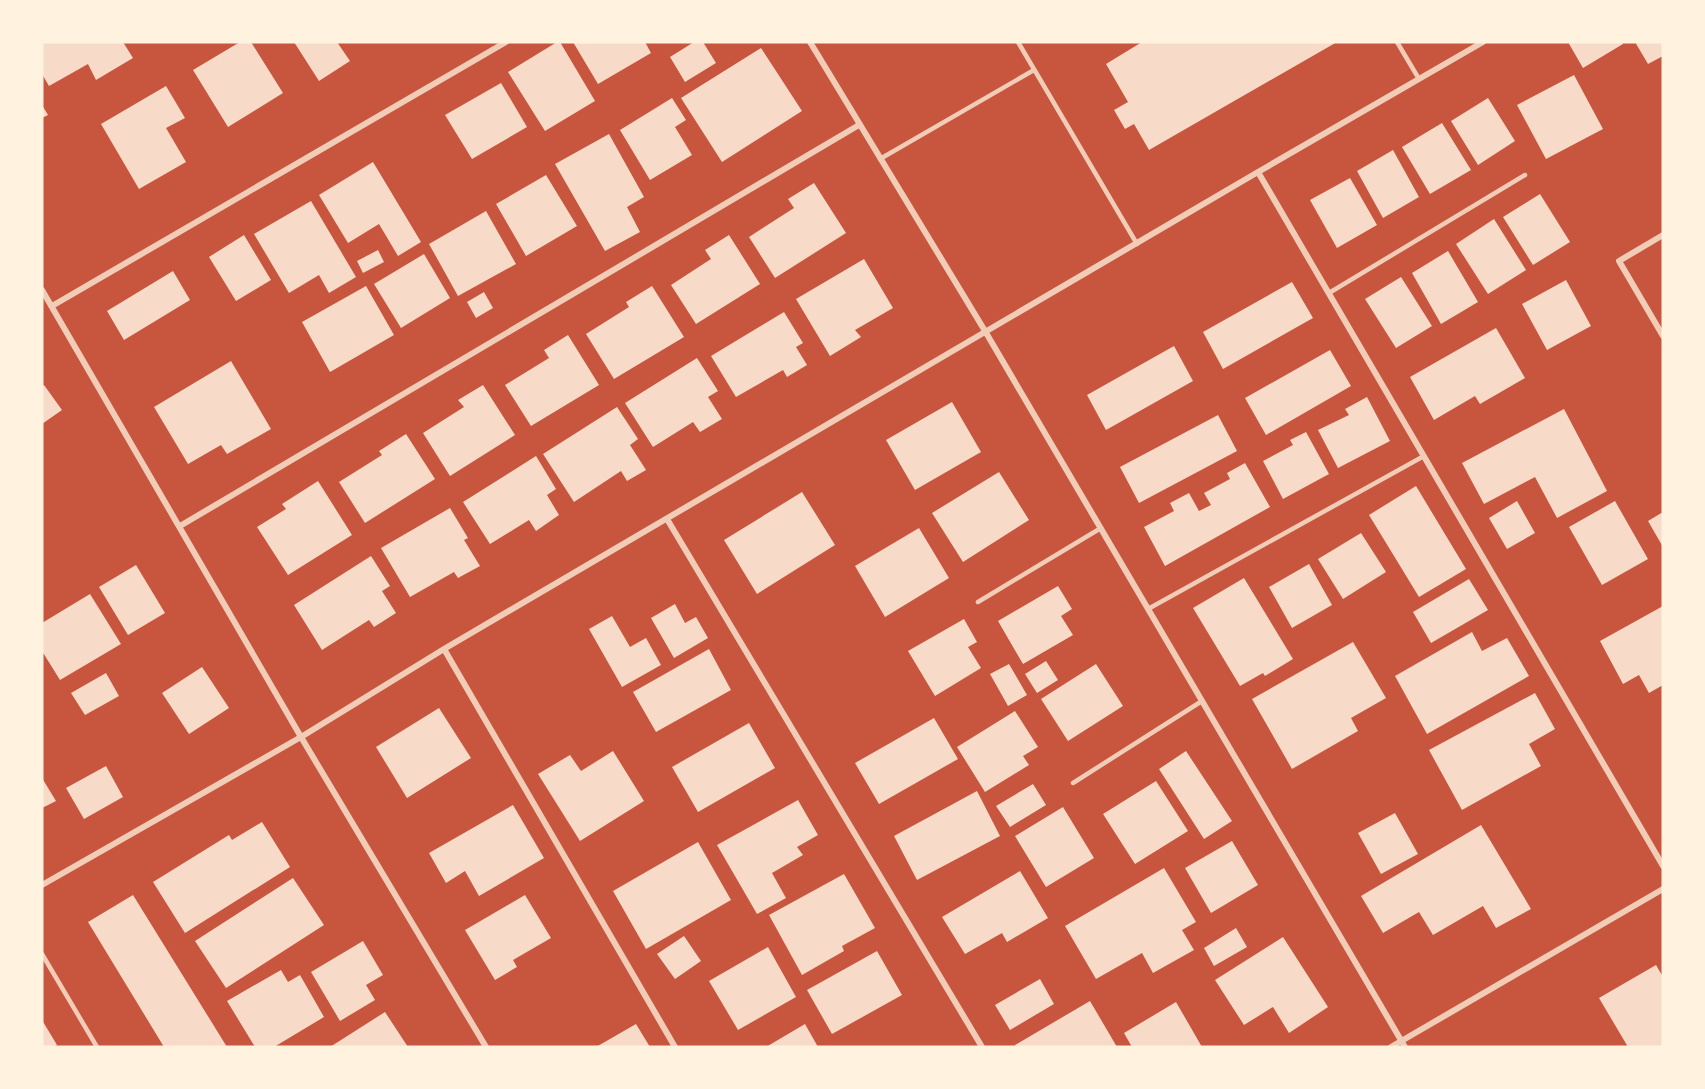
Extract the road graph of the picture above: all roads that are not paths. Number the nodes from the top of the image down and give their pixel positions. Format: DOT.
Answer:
graph roads {
  1 [pos="506,42"];
  2 [pos="810,42"];
  3 [pos="1018,42"];
  4 [pos="1398,42"];
  5 [pos="1483,42"];
  6 [pos="1035,70"];
  7 [pos="1419,79"];
  8 [pos="859,125"];
  9 [pos="880,159"];
  10 [pos="1258,172"];
  11 [pos="1525,175"];
  12 [pos="1663,235"];
  13 [pos="1137,244"];
  14 [pos="42,290"];
  15 [pos="1329,292"];
  16 [pos="52,306"];
  17 [pos="985,331"];
  18 [pos="1663,336"];
  19 [pos="1424,456"];
  20 [pos="666,519"];
  21 [pos="180,526"];
  22 [pos="1101,528"];
  23 [pos="978,602"];
  24 [pos="1148,609"];
  25 [pos="444,649"];
  26 [pos="1202,701"];
  27 [pos="301,737"];
  28 [pos="1073,783"];
  29 [pos="1663,866"];
  30 [pos="42,885"];
  31 [pos="1663,889"];
  32 [pos="42,954"];
  33 [pos="1403,1044"];
  34 [pos="97,1047"];
  35 [pos="486,1047"];
  36 [pos="675,1047"];
  37 [pos="982,1047"];
  38 [pos="1391,1047"];
  1 -- 16 [label="street"];
  2 -- 8 [label="street"];
  3 -- 6 [label="lane"];
  4 -- 7 [label="lane"];
  5 -- 7 [label="street"];
  6 -- 9 [label="lane"];
  6 -- 13 [label="lane"];
  7 -- 10 [label="street"];
  8 -- 9 [label="street"];
  8 -- 21 [label="street"];
  9 -- 17 [label="street"];
  10 -- 13 [label="street"];
  10 -- 15 [label="street"];
  11 -- 15 [label="lane"];
  12 -- 18 [label="street"];
  13 -- 17 [label="street"];
  14 -- 16 [label="street"];
  15 -- 19 [label="street"];
  16 -- 21 [label="street"];
  17 -- 20 [label="street"];
  17 -- 22 [label="street"];
  19 -- 24 [label="lane"];
  19 -- 29 [label="street"];
  20 -- 25 [label="street"];
  20 -- 37 [label="street"];
  21 -- 27 [label="street"];
  22 -- 23 [label="lane"];
  22 -- 24 [label="street"];
  24 -- 26 [label="street"];
  25 -- 27 [label="street"];
  25 -- 36 [label="street"];
  26 -- 28 [label="lane"];
  26 -- 33 [label="street"];
  27 -- 30 [label="street"];
  27 -- 35 [label="street"];
  31 -- 33 [label="street"];
  32 -- 34 [label="lane"];
  33 -- 38 [label="street"];
}
